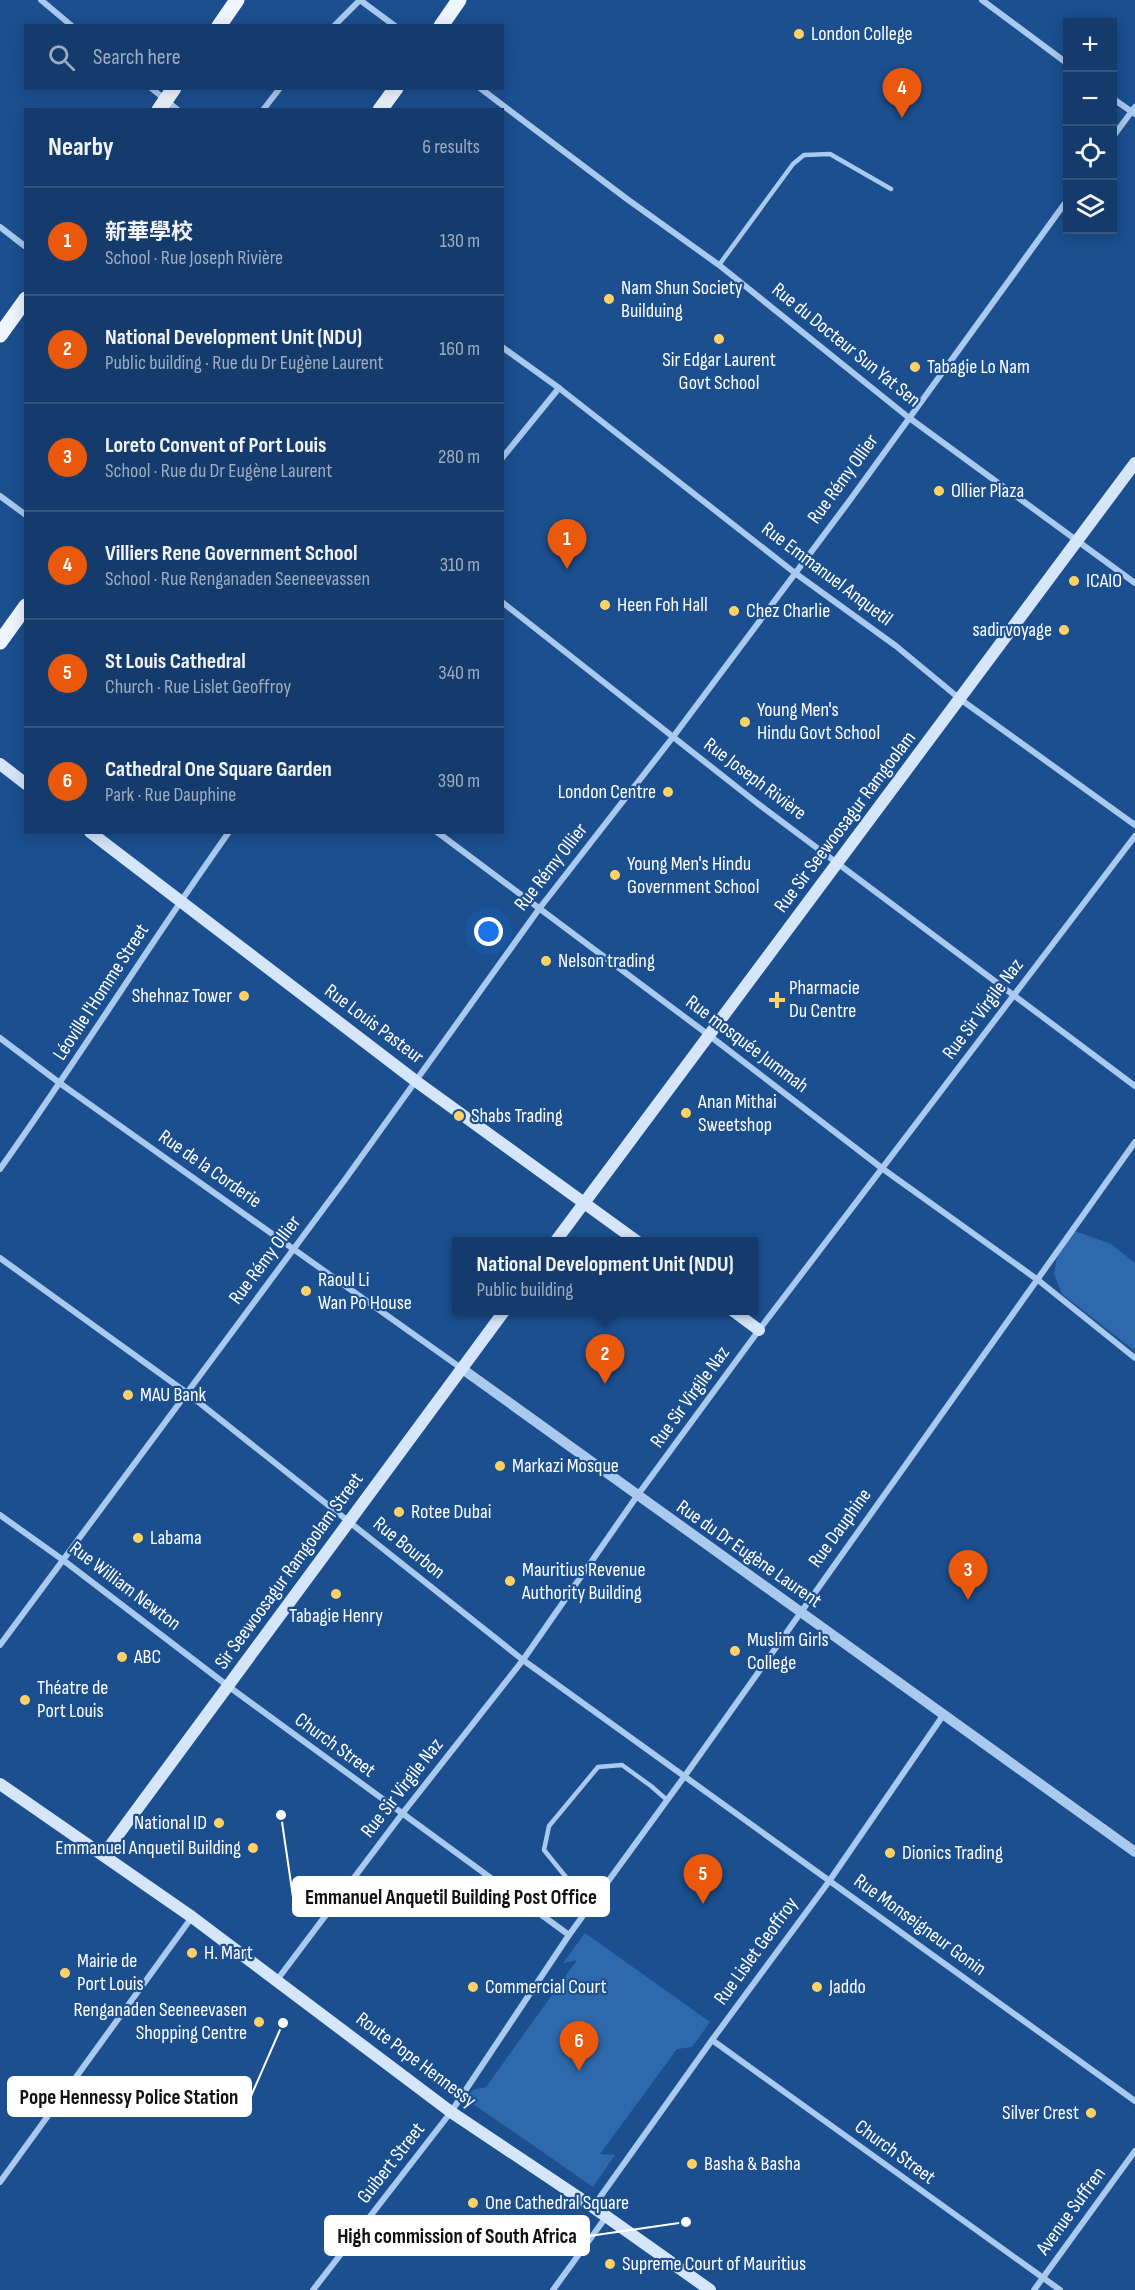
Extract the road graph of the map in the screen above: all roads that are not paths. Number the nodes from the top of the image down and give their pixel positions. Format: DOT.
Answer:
graph roads {
  1 [pos="41,0"];
  2 [pos="237,0"];
  3 [pos="360,0"];
  4 [pos="459,0"];
  5 [pos="982,0"];
  6 [pos="70,24"];
  7 [pos="220,24"];
  8 [pos="336,24"];
  9 [pos="392,24"];
  10 [pos="442,24"];
  11 [pos="1063,60"];
  12 [pos="154,90"];
  13 [pos="278,90"];
  14 [pos="395,90"];
  15 [pos="483,90"];
  16 [pos="1117,100"];
  17 [pos="169,102"];
  18 [pos="265,108"];
  19 [pos="381,108"];
  20 [pos="1134,111"];
  21 [pos="1117,133"];
  22 [pos="891,189"];
  23 [pos="1063,206"];
  24 [pos="0,227"];
  25 [pos="24,245"];
  26 [pos="719,265"];
  27 [pos="24,302"];
  28 [pos="0,335"];
  29 [pos="504,348"];
  30 [pos="559,388"];
  31 [pos="908,417"];
  32 [pos="504,456"];
  33 [pos="1135,463"];
  34 [pos="0,496"];
  35 [pos="24,514"];
  36 [pos="1077,541"];
  37 [pos="795,573"];
  38 [pos="1135,583"];
  39 [pos="504,604"];
  40 [pos="24,609"];
  41 [pos="0,642"];
  42 [pos="960,699"];
  43 [pos="673,737"];
  44 [pos="0,764"];
  45 [pos="24,782"];
  46 [pos="1135,825"];
  47 [pos="93,834"];
  48 [pos="228,834"];
  49 [pos="440,834"];
  50 [pos="1135,836"];
  51 [pos="839,862"];
  52 [pos="181,901"];
  53 [pos="539,909"];
  54 [pos="1014,996"];
  55 [pos="710,1036"];
  56 [pos="0,1038"];
  57 [pos="417,1082"];
  58 [pos="61,1084"];
  59 [pos="1135,1086"];
  60 [pos="1135,1142"];
  61 [pos="0,1169"];
  62 [pos="883,1169"];
  63 [pos="584,1202"];
  64 [pos="559,1237"];
  65 [pos="631,1237"];
  66 [pos="294,1249"];
  67 [pos="0,1258"];
  68 [pos="1038,1280"];
  69 [pos="502,1315"];
  70 [pos="738,1315"];
  71 [pos="759,1330"];
  72 [pos="1135,1358"];
  73 [pos="461,1368"];
  74 [pos="187,1393"];
  75 [pos="637,1496"];
  76 [pos="0,1515"];
  77 [pos="350,1522"];
  78 [pos="63,1560"];
  79 [pos="800,1612"];
  80 [pos="0,1645"];
  81 [pos="523,1660"];
  82 [pos="228,1686"];
  83 [pos="944,1713"];
  84 [pos="684,1777"];
  85 [pos="0,1784"];
  86 [pos="667,1800"];
  87 [pos="402,1814"];
  88 [pos="1135,1852"];
  89 [pos="104,1854"];
  90 [pos="830,1880"];
  91 [pos="593,1902"];
  92 [pos="192,1917"];
  93 [pos="568,1935"];
  94 [pos="277,1980"];
  95 [pos="712,2040"];
  96 [pos="1135,2101"];
  97 [pos="451,2112"];
  98 [pos="1135,2151"];
  99 [pos="0,2182"];
  100 [pos="593,2207"];
  101 [pos="606,2217"];
  102 [pos="1043,2278"];
  103 [pos="313,2290"];
  104 [pos="553,2290"];
  105 [pos="710,2290"];
  106 [pos="1034,2290"];
  107 [pos="1060,2290"];
  1 -- 6 [label="street"];
  2 -- 7 [label="main road"];
  3 -- 8 [label="street"];
  3 -- 9 [label="street"];
  4 -- 10 [label="main road"];
  5 -- 11 [label="street"];
  12 -- 17 [label="street"];
  13 -- 18 [label="street"];
  14 -- 19 [label="main road"];
  15 -- 26 [label="street, Rue du Docteur Sun Yat Sen"];
  16 -- 20 [label="street"];
  20 -- 21 [label="street"];
  22 -- 26 [label="lane"];
  23 -- 31 [label="street, Rue Rémy Ollier"];
  24 -- 25 [label="street"];
  26 -- 31 [label="street, Rue du Docteur Sun Yat Sen"];
  27 -- 28 [label="main road"];
  29 -- 30 [label="street, Rue Emmanuel Anquetil"];
  30 -- 32 [label="street"];
  30 -- 37 [label="street, Rue Emmanuel Anquetil"];
  31 -- 36 [label="street, Rue du Docteur Sun Yat Sen"];
  31 -- 37 [label="street, Rue Rémy Ollier"];
  33 -- 36 [label="main road, Rue Sir Seewoosagur Ramgoolam"];
  34 -- 35 [label="street"];
  36 -- 38 [label="street, Rue du Docteur Sun Yat Sen"];
  36 -- 42 [label="main road, Rue Sir Seewoosagur Ramgoolam"];
  37 -- 42 [label="street, Rue Emmanuel Anquetil"];
  37 -- 43 [label="street, Rue Rémy Ollier"];
  39 -- 43 [label="street, Rue Joseph Rivière"];
  40 -- 41 [label="main road"];
  42 -- 46 [label="street, Rue Emmanuel Anquetil"];
  42 -- 51 [label="main road, Rue Sir Seewoosagur Ramgoolam"];
  43 -- 51 [label="street, Rue Joseph Rivière"];
  43 -- 53 [label="street, Rue Rémy Ollier"];
  44 -- 45 [label="main road"];
  47 -- 52 [label="main road, Rue Louis Pasteur"];
  48 -- 52 [label="street, Léoville l'Homme Street"];
  49 -- 53 [label="street, Rue mosquée Jummah"];
  50 -- 54 [label="street, Rue Sir Virgile Naz"];
  51 -- 54 [label="street, Rue Joseph Rivière"];
  51 -- 55 [label="main road, Rue Sir Seewoosagur Ramgoolam"];
  52 -- 57 [label="main road, Rue Louis Pasteur"];
  52 -- 58 [label="street, Léoville l'Homme Street"];
  53 -- 55 [label="street, Rue mosquée Jummah"];
  53 -- 57 [label="street, Rue Rémy Ollier"];
  54 -- 59 [label="street, Rue Joseph Rivière"];
  54 -- 62 [label="street, Rue Sir Virgile Naz"];
  55 -- 62 [label="street, Rue mosquée Jummah"];
  55 -- 63 [label="main road, Rue Sir Seewoosagur Ramgoolam"];
  56 -- 58 [label="street, Rue de la Corderie"];
  57 -- 63 [label="main road, Rue Louis Pasteur"];
  57 -- 66 [label="street, Rue Rémy Ollier"];
  58 -- 61 [label="street, Léoville l'Homme Street"];
  58 -- 66 [label="street, Rue de la Corderie"];
  60 -- 68 [label="street, Rue Dauphine"];
  62 -- 68 [label="street, Rue mosquée Jummah"];
  62 -- 71 [label="street, Rue Sir Virgile Naz"];
  63 -- 64 [label="main road"];
  63 -- 65 [label="main road, Rue Louis Pasteur"];
  66 -- 73 [label="street, Rue de la Corderie"];
  66 -- 74 [label="street, Rue Rémy Ollier"];
  67 -- 74 [label="street, Rue Bourbon"];
  68 -- 72 [label="street, Rue mosquée Jummah"];
  68 -- 79 [label="street, Rue Dauphine"];
  69 -- 73 [label="main road, Sir Seewoosagur Ramgoolam Street"];
  70 -- 71 [label="main road"];
  71 -- 75 [label="street, Rue Sir Virgile Naz"];
  73 -- 75 [label="street, Rue du Dr Eugène Laurent"];
  73 -- 77 [label="main road, Sir Seewoosagur Ramgoolam Street"];
  74 -- 77 [label="street, Rue Bourbon"];
  74 -- 78 [label="street, Rue Rémy Ollier"];
  75 -- 79 [label="street, Rue du Dr Eugène Laurent"];
  75 -- 81 [label="street, Rue Sir Virgile Naz"];
  76 -- 78 [label="street, Rue William Newton"];
  77 -- 81 [label="street, Rue Bourbon"];
  77 -- 82 [label="main road, Sir Seewoosagur Ramgoolam Street"];
  78 -- 80 [label="street, Rue Rémy Ollier"];
  78 -- 82 [label="street, Rue William Newton"];
  79 -- 83 [label="street, Rue du Dr Eugène Laurent"];
  79 -- 84 [label="street, Rue Dauphine"];
  81 -- 84 [label="street, Rue Bourbon"];
  81 -- 87 [label="street, Rue Sir Virgile Naz"];
  82 -- 87 [label="street, Church Street"];
  82 -- 89 [label="main road, Sir Seewoosagur Ramgoolam Street"];
  83 -- 88 [label="street, Rue du Dr Eugène Laurent"];
  83 -- 90 [label="street, Rue Lislet Geoffroy"];
  84 -- 86 [label="street, Rue Dauphine"];
  84 -- 90 [label="street, Rue Monseigneur Gonin"];
  85 -- 89 [label="main road, Route Pope Hennessy"];
  86 -- 91 [label="street, Rue Dauphine"];
  86 -- 91 [label="lane"];
  87 -- 93 [label="street, Church Street"];
  87 -- 94 [label="street, Rue Sir Virgile Naz"];
  89 -- 92 [label="main road, Route Pope Hennessy"];
  90 -- 95 [label="street, Rue Lislet Geoffroy"];
  90 -- 96 [label="street, Rue Monseigneur Gonin"];
  91 -- 93 [label="street, Rue Dauphine"];
  92 -- 94 [label="main road, Route Pope Hennessy"];
  92 -- 99 [label="street"];
  93 -- 97 [label="street, Rue Dauphine"];
  94 -- 97 [label="main road, Route Pope Hennessy"];
  95 -- 100 [label="street, Rue Lislet Geoffroy"];
  95 -- 102 [label="street, Church Street"];
  97 -- 100 [label="main road, Route Pope Hennessy"];
  97 -- 103 [label="street, Guibert Street"];
  98 -- 102 [label="street, Avenue Suffren"];
  100 -- 101 [label="main road, Route Pope Hennessy"];
  101 -- 104 [label="street"];
  101 -- 105 [label="main road, Route Pope Hennessy"];
  102 -- 106 [label="street, Avenue Suffren"];
  102 -- 107 [label="street, Church Street"];
}
